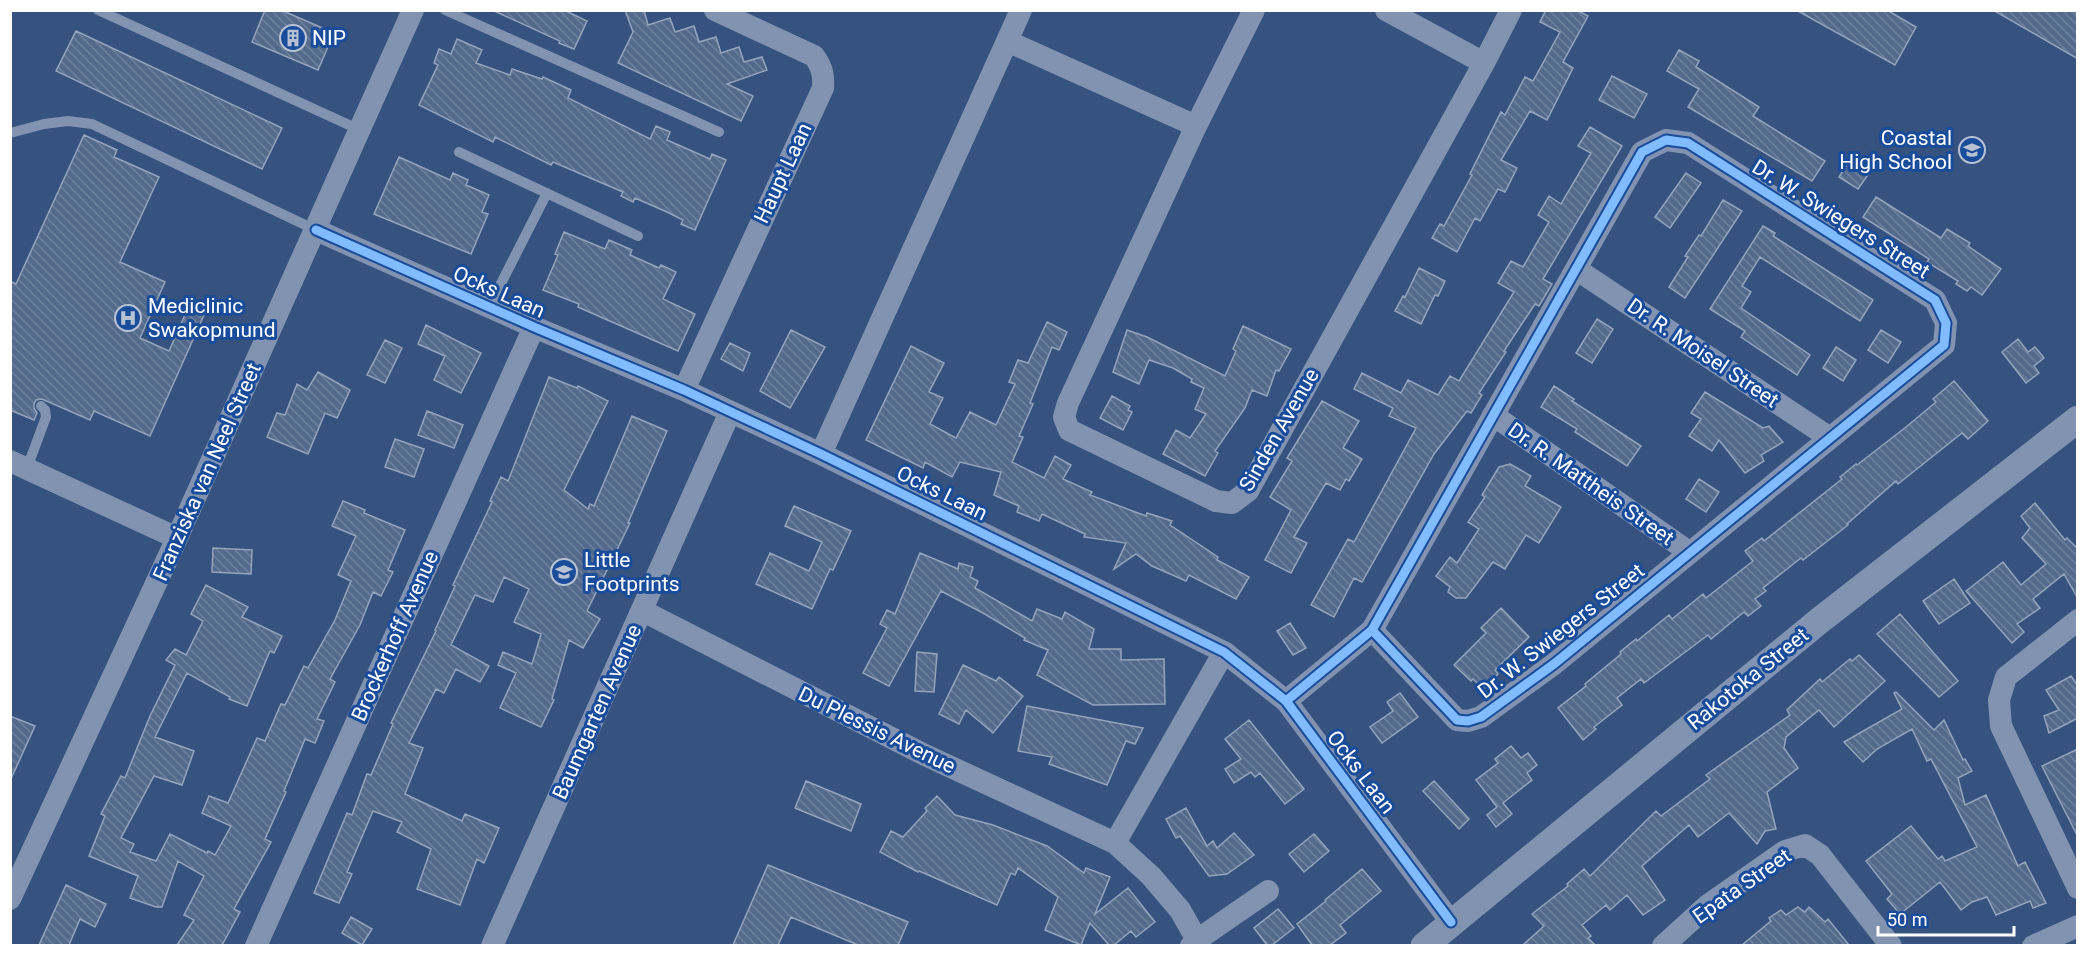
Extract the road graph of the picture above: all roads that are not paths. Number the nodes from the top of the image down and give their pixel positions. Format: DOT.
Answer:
graph roads {
  1 [pos="98,10"];
  2 [pos="412,10"];
  3 [pos="445,10"];
  4 [pos="715,10"];
  5 [pos="1022,10"];
  6 [pos="1254,10"];
  7 [pos="1386,10"];
  8 [pos="1510,10"];
  9 [pos="1007,41"];
  10 [pos="1484,63"];
  11 [pos="1196,126"];
  12 [pos="360,130"];
  13 [pos="719,132"];
  14 [pos="10,133"];
  15 [pos="459,152"];
  16 [pos="547,193"];
  17 [pos="316,230"];
  18 [pos="638,236"];
  19 [pos="1576,269"];
  20 [pos="489,307"];
  21 [pos="534,327"];
  22 [pos="684,390"];
  23 [pos="40,406"];
  24 [pos="730,412"];
  25 [pos="1493,415"];
  26 [pos="2078,419"];
  27 [pos="1830,438"];
  28 [pos="822,454"];
  29 [pos="19,465"];
  30 [pos="177,538"];
  31 [pos="1689,552"];
  32 [pos="643,611"];
  33 [pos="2078,620"];
  34 [pos="1372,630"];
  35 [pos="1224,652"];
  36 [pos="1286,701"];
  37 [pos="1115,843"];
  38 [pos="2078,888"];
  39 [pos="1269,891"];
  40 [pos="10,899"];
  41 [pos="1452,922"];
  42 [pos="2078,926"];
  43 [pos="1194,943"];
  44 [pos="256,945"];
  45 [pos="492,945"];
  46 [pos="1424,945"];
  47 [pos="1663,945"];
  48 [pos="1891,945"];
  49 [pos="2034,945"];
  1 -- 12 [label="lane"];
  2 -- 12 [label="street, Franziska van Neel Street"];
  3 -- 13 [label="lane"];
  4 -- 22 [label="street, Haupt Laan"];
  5 -- 9 [label="street"];
  6 -- 11 [label="street, Sinden Avenue"];
  7 -- 10 [label="street"];
  8 -- 10 [label="street, Sinden Avenue"];
  9 -- 11 [label="street"];
  9 -- 28 [label="street"];
  10 -- 11 [label="street, Sinden Avenue"];
  12 -- 17 [label="street, Franziska van Neel Street"];
  14 -- 17 [label="lane"];
  15 -- 16 [label="lane"];
  16 -- 18 [label="lane"];
  16 -- 20 [label="lane"];
  17 -- 20 [label="street, Ocks Laan"];
  17 -- 30 [label="street, Franziska van Neel Street"];
  19 -- 25 [label="street, Dr. W. Swiegers Street"];
  19 -- 27 [label="street, Dr. R. Moisel Street"];
  19 -- 27 [label="street, Dr. W. Swiegers Street"];
  20 -- 21 [label="street, Ocks Laan"];
  21 -- 22 [label="street, Ocks Laan"];
  21 -- 44 [label="street, Brockerhoff Avenue"];
  22 -- 24 [label="street, Ocks Laan"];
  23 -- 29 [label="lane"];
  24 -- 28 [label="street, Ocks Laan"];
  24 -- 32 [label="street, Baumgarten Avenue"];
  25 -- 31 [label="street, Dr. R. Mattheis Street"];
  25 -- 34 [label="street, Dr. W. Swiegers Street"];
  26 -- 41 [label="street, Rakotoka Street"];
  27 -- 31 [label="street, Dr. W. Swiegers Street"];
  28 -- 35 [label="street, Ocks Laan"];
  29 -- 30 [label="street"];
  30 -- 40 [label="street, Franziska van Neel Street"];
  31 -- 34 [label="street, Dr. W. Swiegers Street"];
  32 -- 37 [label="street, Du Plessis Avenue"];
  32 -- 45 [label="street, Baumgarten Avenue"];
  33 -- 38 [label="street"];
  34 -- 36 [label="street, Dr. W. Swiegers Street"];
  35 -- 36 [label="street, Ocks Laan"];
  35 -- 37 [label="street"];
  36 -- 41 [label="street, Ocks Laan"];
  37 -- 43 [label="street, Du Plessis Avenue"];
  39 -- 43 [label="street, Du Plessis Avenue"];
  41 -- 46 [label="street, Rakotoka Street"];
  42 -- 49 [label="street"];
  47 -- 48 [label="street, Epata Street"];
}
